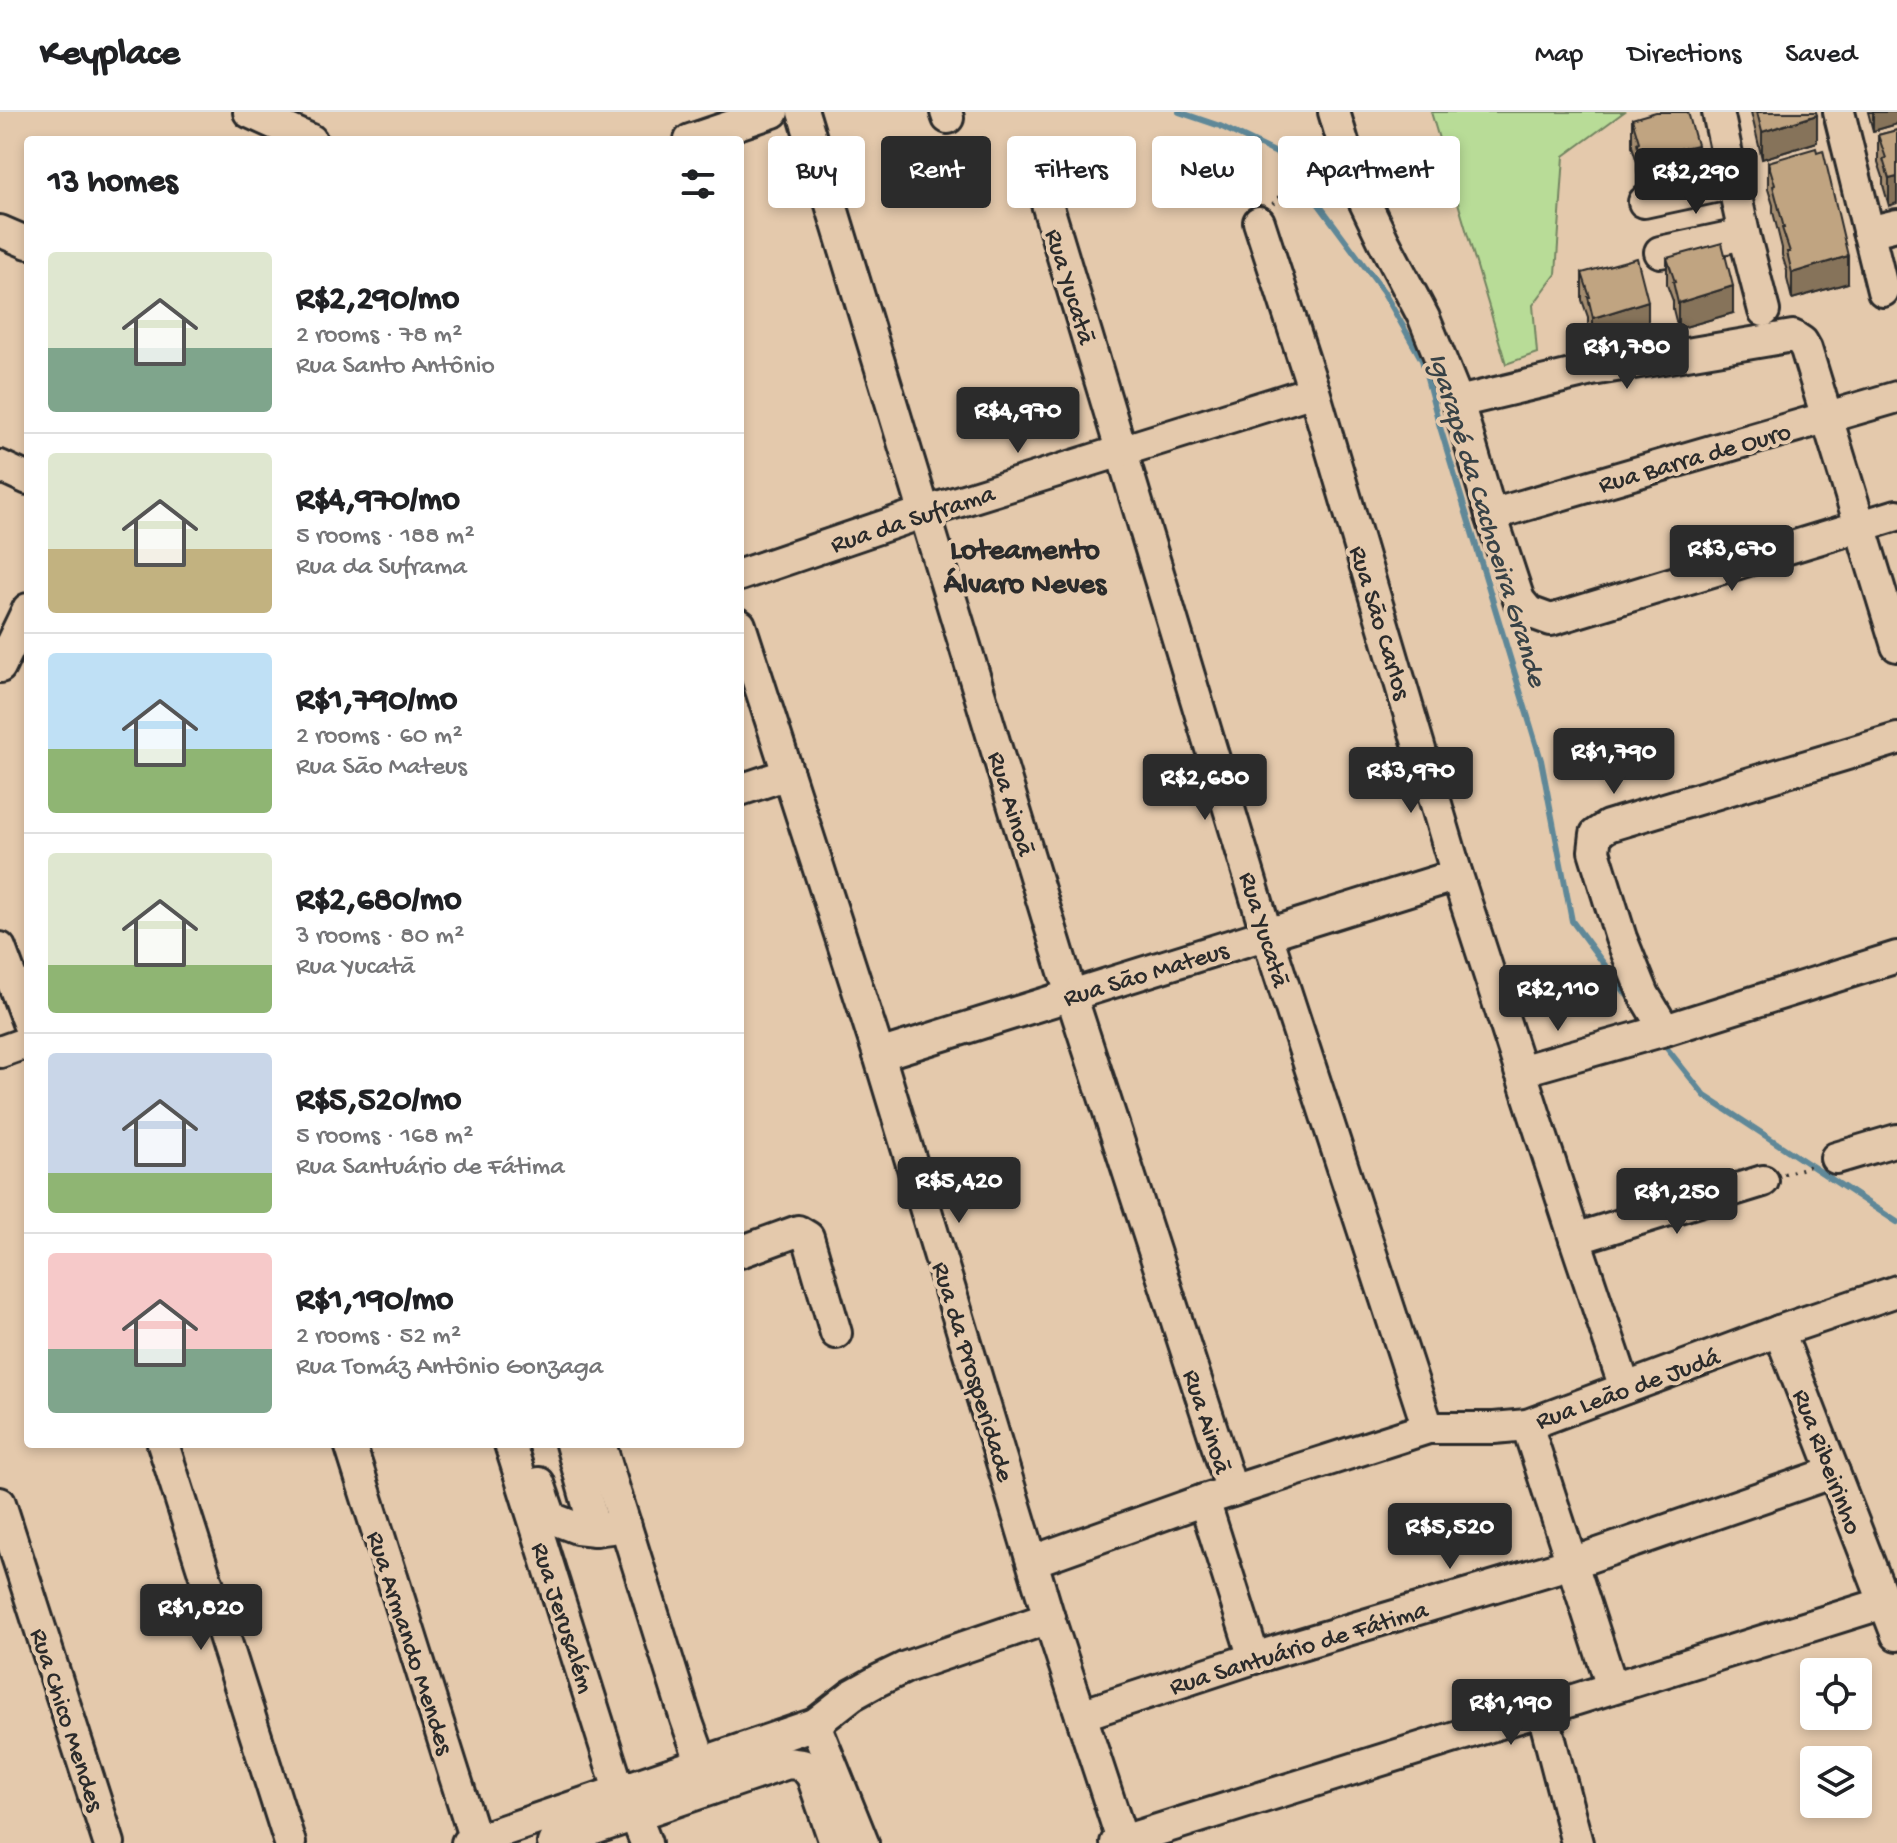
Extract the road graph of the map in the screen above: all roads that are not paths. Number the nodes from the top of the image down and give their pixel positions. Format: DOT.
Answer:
graph roads {
  1 [pos="249,112"];
  2 [pos="773,112"];
  3 [pos="803,112"];
  4 [pos="1334,112"];
  5 [pos="1718,112"];
  6 [pos="1839,112"];
  7 [pos="302,136"];
  8 [pos="702,136"];
  9 [pos="1733,183"];
  10 [pos="1644,202"];
  11 [pos="1048,208"];
  12 [pos="1259,222"];
  13 [pos="1883,228"];
  14 [pos="0,231"];
  15 [pos="1744,234"];
  16 [pos="24,241"];
  17 [pos="1660,252"];
  18 [pos="1883,291"];
  19 [pos="1764,311"];
  20 [pos="1314,391"];
  21 [pos="1897,397"];
  22 [pos="1458,402"];
  23 [pos="1827,417"];
  24 [pos="1122,450"];
  25 [pos="0,466"];
  26 [pos="24,477"];
  27 [pos="925,512"];
  28 [pos="1491,515"];
  29 [pos="1897,515"];
  30 [pos="1859,526"];
  31 [pos="744,574"];
  32 [pos="24,617"];
  33 [pos="744,637"];
  34 [pos="1897,646"];
  35 [pos="0,667"];
  36 [pos="1897,739"];
  37 [pos="788,774"];
  38 [pos="744,789"];
  39 [pos="1457,875"];
  40 [pos="1267,935"];
  41 [pos="0,948"];
  42 [pos="1897,957"];
  43 [pos="1071,995"];
  44 [pos="24,1012"];
  45 [pos="1654,1033"];
  46 [pos="24,1043"];
  47 [pos="0,1052"];
  48 [pos="879,1055"];
  49 [pos="1520,1071"];
  50 [pos="1897,1140"];
  51 [pos="1836,1158"];
  52 [pos="1763,1181"];
  53 [pos="1575,1239"];
  54 [pos="744,1251"];
  55 [pos="1897,1291"];
  56 [pos="1779,1331"];
  57 [pos="836,1333"];
  58 [pos="1625,1388"];
  59 [pos="1527,1425"];
  60 [pos="1428,1428"];
  61 [pos="164,1448"];
  62 [pos="351,1448"];
  63 [pos="511,1448"];
  64 [pos="528,1448"];
  65 [pos="572,1448"];
  66 [pos="601,1448"];
  67 [pos="1834,1472"];
  68 [pos="1218,1496"];
  69 [pos="0,1503"];
  70 [pos="551,1518"];
  71 [pos="626,1526"];
  72 [pos="595,1530"];
  73 [pos="1033,1561"];
  74 [pos="1572,1563"];
  75 [pos="1884,1603"];
  76 [pos="1049,1618"];
  77 [pos="1897,1635"];
  78 [pos="1254,1658"];
  79 [pos="1612,1687"];
  80 [pos="603,1689"];
  81 [pos="1542,1709"];
  82 [pos="1081,1715"];
  83 [pos="815,1724"];
  84 [pos="706,1775"];
  85 [pos="627,1803"];
  86 [pos="471,1842"];
  87 [pos="1121,1842"];
  88 [pos="109,1843"];
  89 [pos="290,1843"];
  90 [pos="553,1843"];
  91 [pos="646,1843"];
  92 [pos="835,1843"];
  93 [pos="863,1843"];
  94 [pos="1577,1843"];
  1 -- 7 [label="street"];
  2 -- 8 [label="street"];
  3 -- 27 [label="street, Rua Ainoã"];
  4 -- 22 [label="street"];
  5 -- 9 [label="street"];
  6 -- 13 [label="street"];
  9 -- 10 [label="street"];
  9 -- 15 [label="street"];
  11 -- 24 [label="street, Rua Yucatã"];
  12 -- 20 [label="street, Rua São Carlos"];
  13 -- 18 [label="street"];
  14 -- 16 [label="street"];
  15 -- 17 [label="street"];
  15 -- 19 [label="street"];
  20 -- 24 [label="street, Rua da Suframa"];
  20 -- 39 [label="street, Rua São Carlos"];
  21 -- 23 [label="street, Rua Barra de Ouro"];
  22 -- 23 [label="street"];
  22 -- 28 [label="street"];
  23 -- 28 [label="street, Rua Barra de Ouro"];
  23 -- 30 [label="street"];
  24 -- 27 [label="street, Rua da Suframa"];
  24 -- 40 [label="street, Rua Yucatã"];
  25 -- 26 [label="street"];
  27 -- 31 [label="street, Rua da Suframa"];
  27 -- 43 [label="street, Rua Ainoã"];
  28 -- 30 [label="street"];
  29 -- 30 [label="street"];
  30 -- 34 [label="street"];
  32 -- 35 [label="street"];
  33 -- 37 [label="street, Rua da Prosperidade"];
  36 -- 45 [label="street"];
  37 -- 38 [label="street"];
  37 -- 48 [label="street, Rua da Prosperidade"];
  39 -- 40 [label="street, Rua São Mateus"];
  39 -- 49 [label="street, Rua São Carlos"];
  40 -- 43 [label="street, Rua São Mateus"];
  40 -- 60 [label="street, Rua Yucatã"];
  41 -- 44 [label="street"];
  42 -- 45 [label="street"];
  43 -- 48 [label="street, Rua São Mateus"];
  43 -- 68 [label="street, Rua Ainoã"];
  45 -- 49 [label="street"];
  46 -- 47 [label="street"];
  48 -- 73 [label="street, Rua da Prosperidade"];
  49 -- 53 [label="street, Rua São Carlos"];
  50 -- 51 [label="street"];
  52 -- 53 [label="street"];
  53 -- 58 [label="street, Rua São Carlos"];
  54 -- 57 [label="street"];
  55 -- 56 [label="street, Rua Leão de Judá"];
  56 -- 58 [label="street, Rua Leão de Judá"];
  56 -- 67 [label="street, Rua Ribeirinho"];
  58 -- 59 [label="street, Rua Leão de Judá"];
  59 -- 60 [label="street, Rua Leão de Judá"];
  59 -- 74 [label="street"];
  60 -- 68 [label="street, Rua Leão de Judá"];
  61 -- 89 [label="street"];
  62 -- 86 [label="street, Rua Armando Mendes"];
  63 -- 85 [label="street, Rua Jerusalém"];
  64 -- 70 [label="street"];
  65 -- 72 [label="street"];
  66 -- 71 [label="street"];
  67 -- 74 [label="street, Rua Santuário de Fátima"];
  67 -- 75 [label="street, Rua Ribeirinho"];
  68 -- 73 [label="street, Rua Leão de Judá"];
  68 -- 78 [label="street, Rua Ainoã"];
  69 -- 88 [label="street, Rua Chico Mendes"];
  70 -- 72 [label="street"];
  70 -- 80 [label="street"];
  71 -- 72 [label="street"];
  71 -- 84 [label="street"];
  73 -- 76 [label="street, Rua da Prosperidade"];
  74 -- 78 [label="street, Rua Santuário de Fátima"];
  74 -- 79 [label="street"];
  75 -- 77 [label="street, Rua Ribeirinho"];
  75 -- 79 [label="street"];
  76 -- 82 [label="street, Rua da Prosperidade"];
  76 -- 83 [label="street"];
  78 -- 82 [label="street, Rua Santuário de Fátima"];
  79 -- 81 [label="street"];
  81 -- 87 [label="street"];
  81 -- 94 [label="street"];
  82 -- 87 [label="street, Rua da Prosperidade"];
  83 -- 84 [label="street"];
  83 -- 93 [label="street"];
  84 -- 85 [label="street"];
  84 -- 92 [label="street"];
  85 -- 86 [label="street"];
  85 -- 90 [label="street"];
  85 -- 91 [label="street, Rua Jerusalém"];
}
